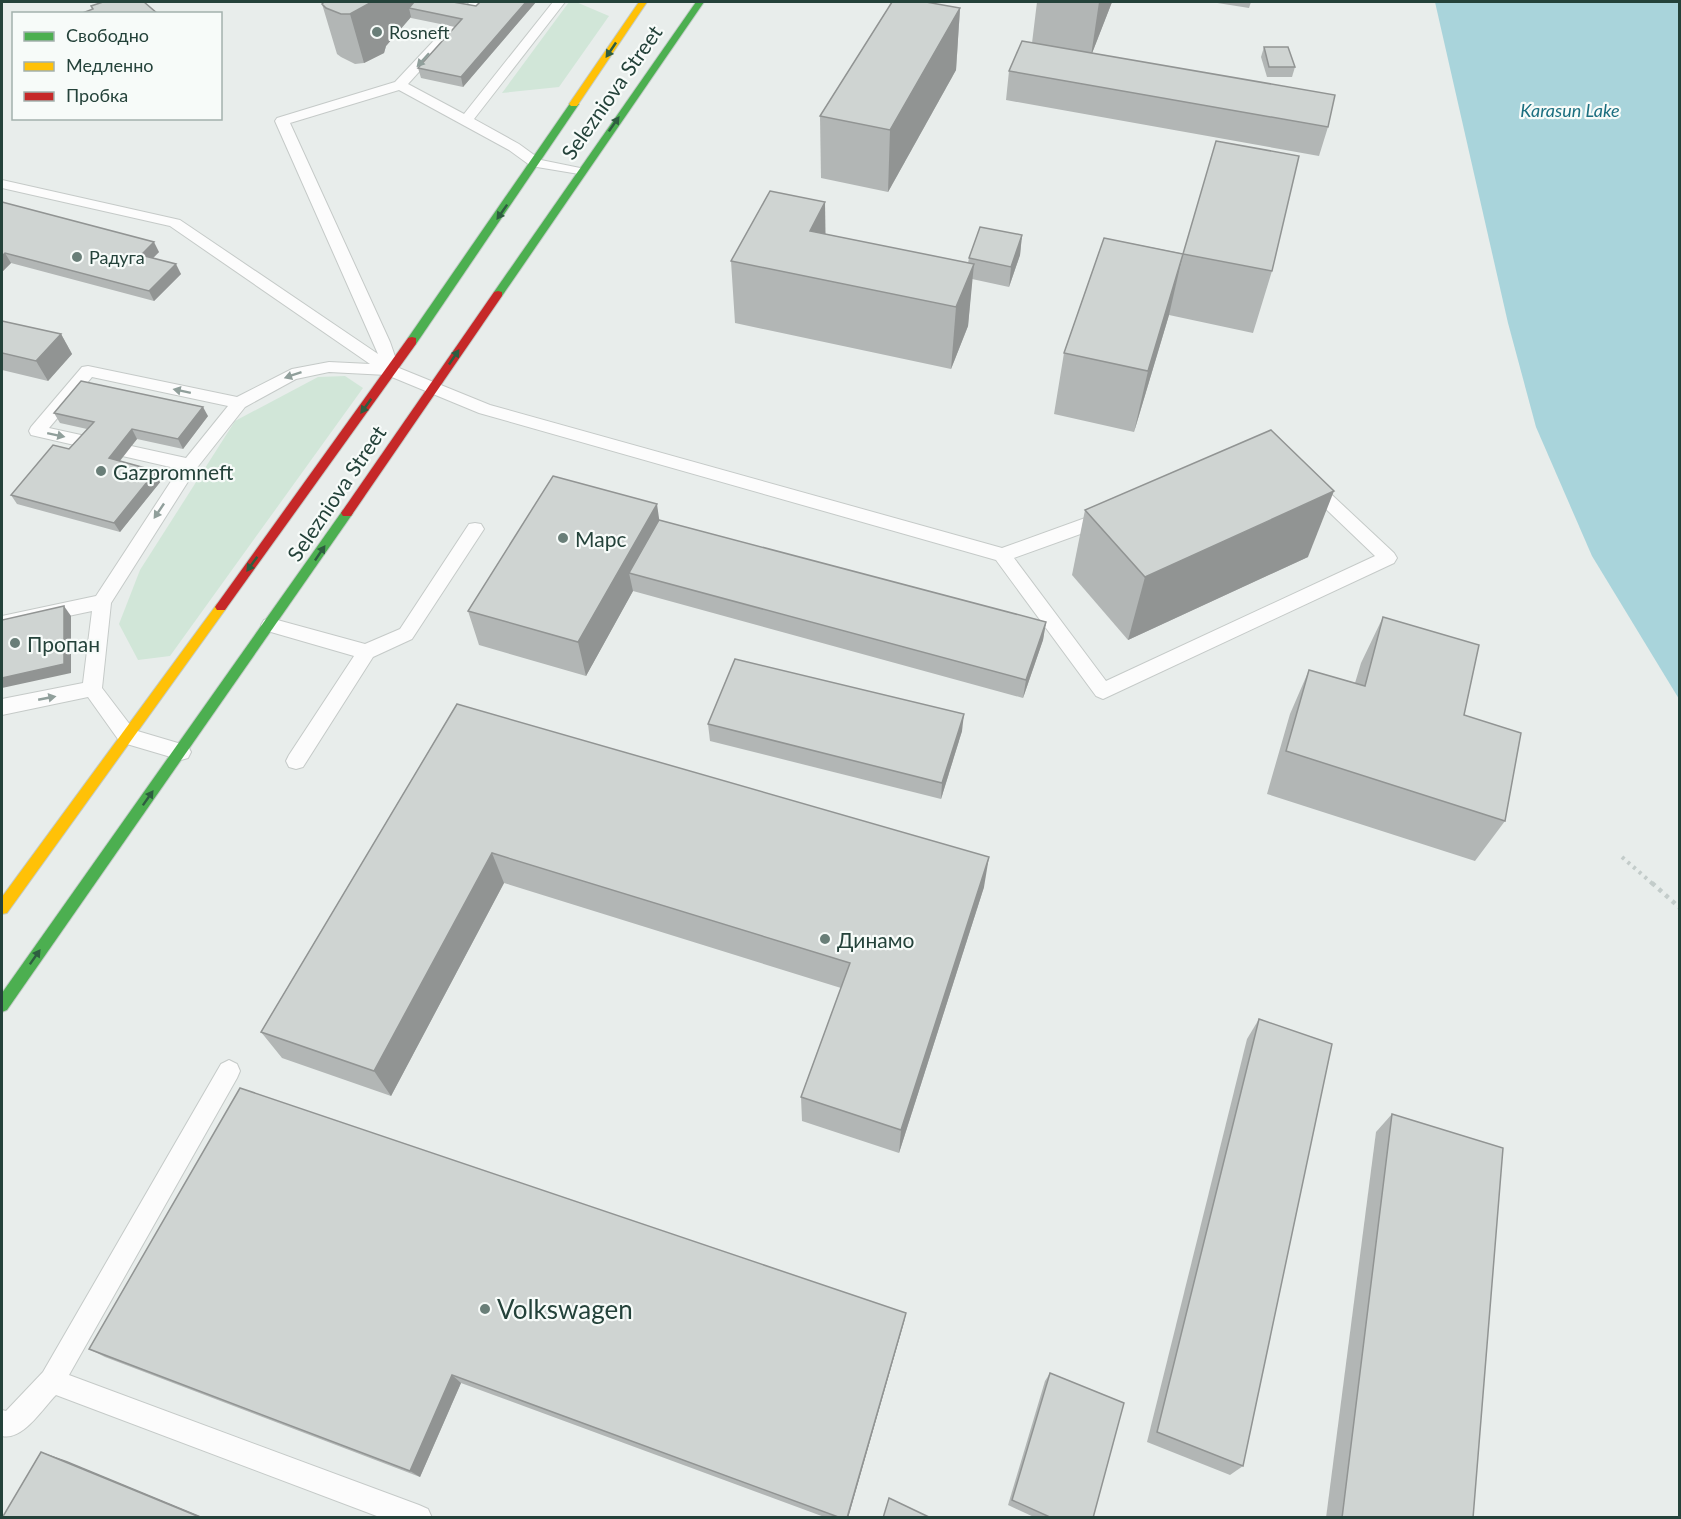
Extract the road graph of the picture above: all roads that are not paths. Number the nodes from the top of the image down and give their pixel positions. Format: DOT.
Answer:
graph roads {
  1 [pos="476,2"];
  2 [pos="559,2"];
  3 [pos="643,2"];
  4 [pos="700,2"];
  5 [pos="400,85"];
  6 [pos="466,120"];
  7 [pos="536,163"];
  8 [pos="580,172"];
  9 [pos="2,184"];
  10 [pos="392,370"];
  11 [pos="435,386"];
  12 [pos="239,403"];
  13 [pos="190,465"];
  14 [pos="1288,484"];
  15 [pos="1124,512"];
  16 [pos="475,529"];
  17 [pos="1002,555"];
  18 [pos="102,602"];
  19 [pos="2,623"];
  20 [pos="270,625"];
  21 [pos="366,652"];
  22 [pos="92,689"];
  23 [pos="2,706"];
  24 [pos="127,736"];
  25 [pos="181,752"];
  26 [pos="296,760"];
  27 [pos="2,908"];
  28 [pos="2,1005"];
  29 [pos="229,1071"];
  30 [pos="52,1381"];
  31 [pos="2,1423"];
  32 [pos="419,1518"];
  1 -- 5 [label="lane, one-way"];
  2 -- 6 [label="lane"];
  3 -- 7 [label="main road, Selezniova Street, one-way"];
  8 -- 4 [label="main road, Selezniova Street, one-way"];
  5 -- 6 [label="lane"];
  5 -- 10 [label="lane"];
  6 -- 7 [label="lane"];
  7 -- 8 [label="lane"];
  7 -- 10 [label="main road, Selezniova Street, one-way"];
  11 -- 8 [label="main road, Selezniova Street, one-way"];
  9 -- 10 [label="lane"];
  10 -- 11 [label="lane"];
  10 -- 12 [label="lane, one-way"];
  10 -- 24 [label="main road, Selezniova Street, one-way"];
  11 -- 17 [label="lane"];
  20 -- 11 [label="main road, Selezniova Street, one-way"];
  12 -- 13 [label="lane"];
  12 -- 13 [label="lane, one-way"];
  13 -- 18 [label="lane, one-way"];
  14 -- 17 [label="lane"];
  15 -- 17 [label="lane"];
  16 -- 21 [label="lane"];
  18 -- 19 [label="lane"];
  18 -- 22 [label="lane"];
  20 -- 21 [label="lane"];
  20 -- 25 [label="main road, Selezniova Street"];
  21 -- 26 [label="lane"];
  23 -- 22 [label="lane, one-way"];
  22 -- 24 [label="lane"];
  24 -- 25 [label="lane"];
  24 -- 27 [label="main road, Selezniova Street"];
  28 -- 25 [label="main road, Selezniova Street, one-way"];
  29 -- 30 [label="lane"];
  30 -- 31 [label="lane"];
  30 -- 32 [label="lane"];
}
